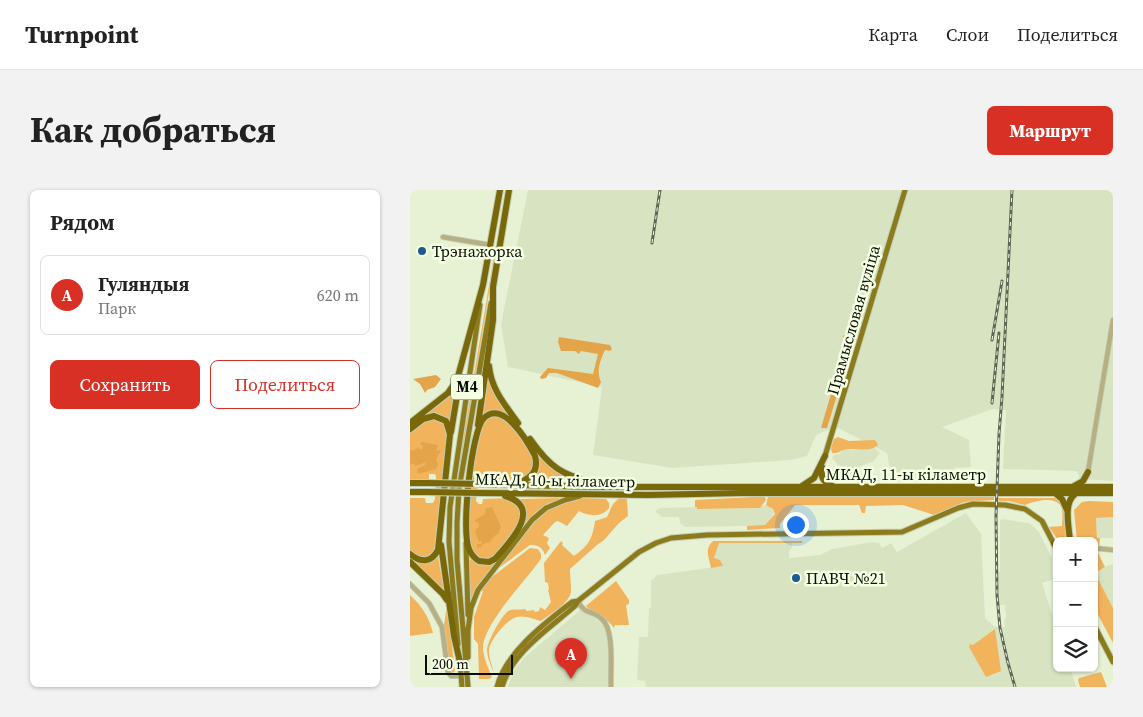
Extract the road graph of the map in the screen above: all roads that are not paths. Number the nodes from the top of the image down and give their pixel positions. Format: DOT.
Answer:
graph roads {
  1 [pos="500,190"];
  2 [pos="509,190"];
  3 [pos="905,190"];
  4 [pos="443,237"];
  5 [pos="490,245"];
  6 [pos="483,285"];
  7 [pos="493,288"];
  8 [pos="1113,320"];
  9 [pos="489,351"];
  10 [pos="462,364"];
  11 [pos="410,423"];
  12 [pos="410,429"];
  13 [pos="476,439"];
  14 [pos="448,455"];
  15 [pos="825,456"];
  16 [pos="1088,472"];
  17 [pos="410,483"];
  18 [pos="509,485"];
  19 [pos="601,487"];
  20 [pos="1070,487"];
  21 [pos="1100,487"];
  22 [pos="1113,487"];
  23 [pos="798,488"];
  24 [pos="836,488"];
  25 [pos="700,490"];
  26 [pos="410,492"];
  27 [pos="492,493"];
  28 [pos="1055,493"];
  29 [pos="589,494"];
  30 [pos="1075,494"];
  31 [pos="1113,494"];
  32 [pos="1068,516"];
  33 [pos="466,528"];
  34 [pos="440,534"];
  35 [pos="1069,537"];
  36 [pos="1053,541"];
  37 [pos="1098,548"];
  38 [pos="1113,550"];
  39 [pos="410,554"];
  40 [pos="410,562"];
  41 [pos="410,584"];
  42 [pos="578,601"];
  43 [pos="450,609"];
  44 [pos="1095,627"];
  45 [pos="468,630"];
  46 [pos="460,662"];
  47 [pos="1113,662"];
  48 [pos="466,668"];
  49 [pos="461,676"];
  50 [pos="462,687"];
  51 [pos="468,687"];
  52 [pos="497,687"];
  53 [pos="502,687"];
  54 [pos="611,687"];
  1 -- 5 [label="highway, М4"];
  2 -- 7 [label="highway, М4"];
  3 -- 15 [label="main road, Прамысловая вуліца"];
  4 -- 5 [label="street"];
  5 -- 6 [label="highway, М4"];
  6 -- 10 [label="highway"];
  6 -- 46 [label="main road, М4"];
  7 -- 9 [label="highway"];
  7 -- 48 [label="main road, М4"];
  8 -- 16 [label="street"];
  9 -- 13 [label="highway"];
  9 -- 19 [label="highway"];
  10 -- 11 [label="highway"];
  10 -- 14 [label="highway"];
  12 -- 14 [label="highway"];
  13 -- 18 [label="highway"];
  13 -- 33 [label="highway"];
  14 -- 34 [label="highway"];
  15 -- 23 [label="highway"];
  15 -- 24 [label="highway"];
  16 -- 20 [label="highway"];
  16 -- 21 [label="highway"];
  17 -- 18 [label="highway, МКАД, 10-ы кіламетр, bridge"];
  18 -- 19 [label="highway, МКАД, 10-ы кіламетр"];
  19 -- 25 [label="highway, МКАД, 10-ы кіламетр"];
  20 -- 21 [label="highway, МКАД, 11-ы кіламетр"];
  20 -- 24 [label="highway, МКАД, 11-ы кіламетр"];
  21 -- 22 [label="highway, МКАД, 11-ы кіламетр"];
  23 -- 24 [label="highway, МКАД, 11-ы кіламетр"];
  23 -- 25 [label="highway, МКАД, 11-ы кіламетр"];
  25 -- 28 [label="highway, МКАД, 11-ы кіламетр"];
  25 -- 29 [label="highway, МКАД, 10-ы кіламетр"];
  26 -- 27 [label="highway, МКАД, 10-ы кіламетр, bridge"];
  27 -- 29 [label="highway, МКАД, 10-ы кіламетр"];
  27 -- 33 [label="highway"];
  28 -- 30 [label="highway, МКАД, 11-ы кіламетр"];
  28 -- 32 [label="highway"];
  29 -- 45 [label="main road"];
  30 -- 31 [label="highway, МКАД, 11-ы кіламетр"];
  30 -- 32 [label="highway"];
  32 -- 35 [label="highway"];
  33 -- 45 [label="main road"];
  34 -- 39 [label="highway"];
  34 -- 43 [label="highway"];
  36 -- 42 [label="main road"];
  37 -- 38 [label="street"];
  40 -- 43 [label="highway"];
  41 -- 49 [label="street"];
  42 -- 52 [label="main road"];
  42 -- 53 [label="main road"];
  42 -- 54 [label="street"];
  43 -- 46 [label="highway"];
  44 -- 47 [label="main road"];
  45 -- 48 [label="main road"];
  46 -- 49 [label="main road, М4"];
  48 -- 51 [label="main road, М4"];
  49 -- 50 [label="main road, М4"];
}
